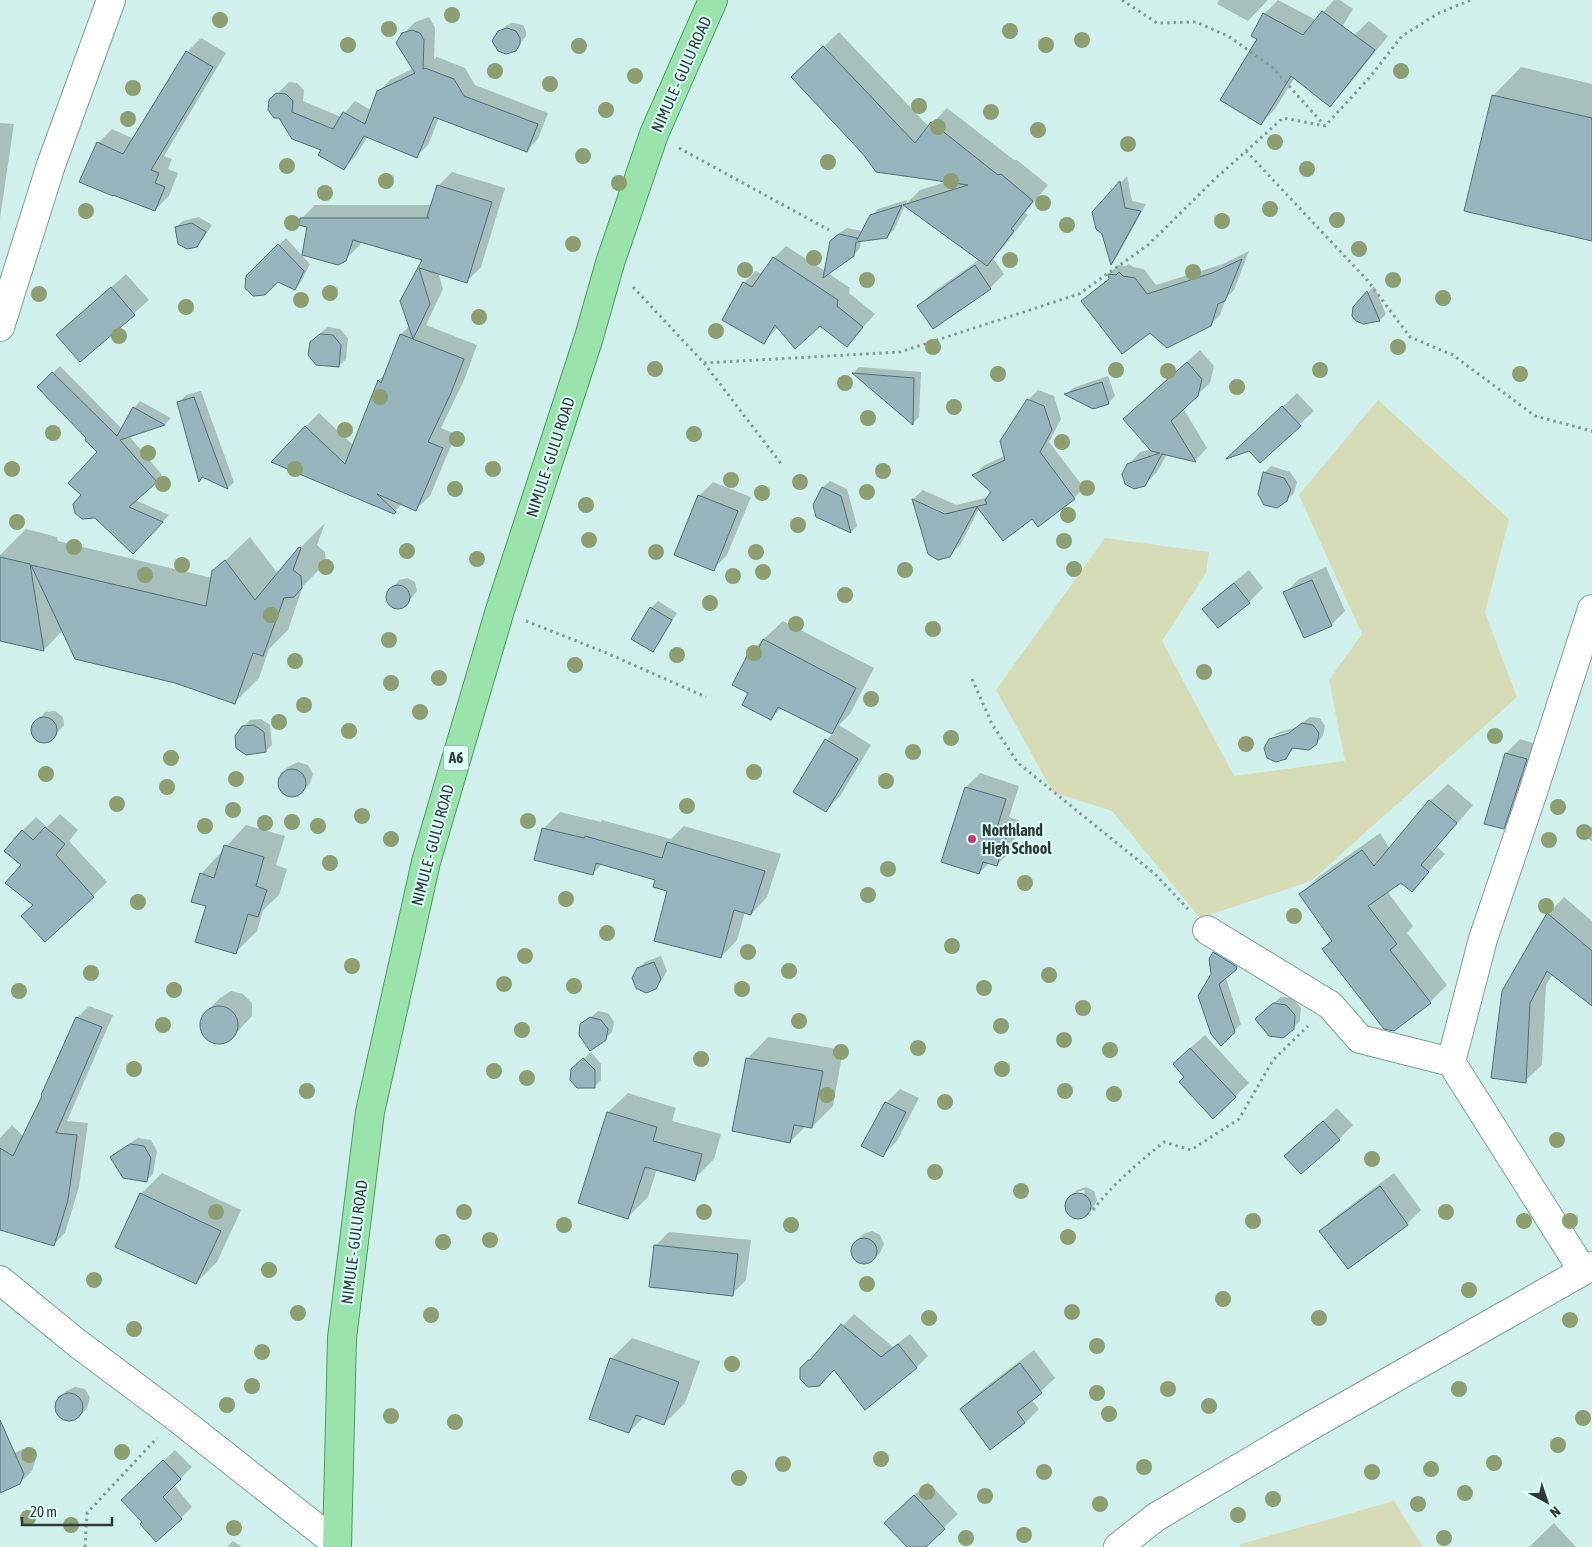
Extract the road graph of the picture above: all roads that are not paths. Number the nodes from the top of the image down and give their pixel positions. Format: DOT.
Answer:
graph roads {
  1 [pos="111,0"];
  2 [pos="713,0"];
  3 [pos="0,327"];
  4 [pos="1592,609"];
  5 [pos="1207,930"];
  6 [pos="1451,1062"];
  7 [pos="1588,1268"];
  8 [pos="0,1280"];
  9 [pos="337,1546"];
  10 [pos="1118,1547"];
  1 -- 3 [label="street"];
  2 -- 9 [label="main road, NIMULE - GULU ROAD / A6"];
  4 -- 6 [label="street"];
  5 -- 6 [label="street"];
  6 -- 7 [label="street"];
  7 -- 10 [label="street"];
  8 -- 9 [label="street"];
}
